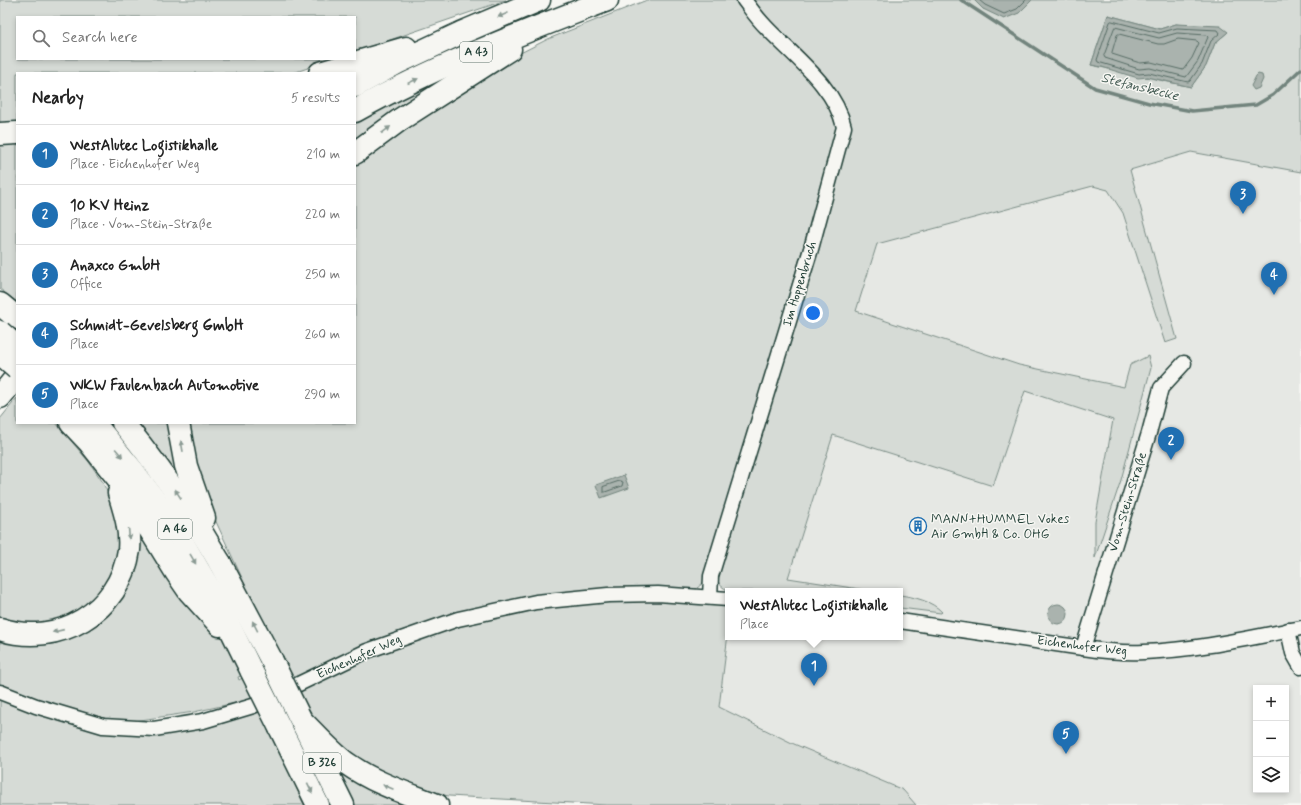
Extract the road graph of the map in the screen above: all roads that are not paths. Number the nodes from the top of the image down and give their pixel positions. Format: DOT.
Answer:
graph roads {
  1 [pos="539,0"];
  2 [pos="607,0"];
  3 [pos="744,0"];
  4 [pos="578,12"];
  5 [pos="461,32"];
  6 [pos="323,72"];
  7 [pos="356,85"];
  8 [pos="356,109"];
  9 [pos="16,133"];
  10 [pos="0,134"];
  11 [pos="356,152"];
  12 [pos="0,304"];
  13 [pos="16,317"];
  14 [pos="0,332"];
  15 [pos="16,333"];
  16 [pos="16,340"];
  17 [pos="0,346"];
  18 [pos="16,346"];
  19 [pos="0,354"];
  20 [pos="0,357"];
  21 [pos="1184,363"];
  22 [pos="16,368"];
  23 [pos="16,377"];
  24 [pos="0,397"];
  25 [pos="72,424"];
  26 [pos="95,424"];
  27 [pos="124,424"];
  28 [pos="178,424"];
  29 [pos="102,458"];
  30 [pos="220,563"];
  31 [pos="710,597"];
  32 [pos="725,599"];
  33 [pos="903,621"];
  34 [pos="0,629"];
  35 [pos="1294,629"];
  36 [pos="240,647"];
  37 [pos="1083,648"];
  38 [pos="1301,667"];
  39 [pos="0,692"];
  40 [pos="301,719"];
  41 [pos="280,728"];
  42 [pos="318,805"];
  43 [pos="343,805"];
  44 [pos="438,805"];
  1 -- 5 [label="main road, A 43, one-way"];
  2 -- 4 [label="main road, A 43"];
  3 -- 31 [label="street, Im Hoppenbruch"];
  8 -- 4 [label="main road, A 43, one-way"];
  11 -- 4 [label="main road, one-way"];
  5 -- 6 [label="main road"];
  5 -- 7 [label="main road, A 43"];
  9 -- 10 [label="main road"];
  12 -- 13 [label="main road"];
  14 -- 18 [label="main road, bridge"];
  15 -- 17 [label="main road"];
  16 -- 20 [label="main road"];
  19 -- 22 [label="main road, bridge"];
  21 -- 37 [label="street, Vom-Stein-Straße"];
  23 -- 24 [label="main road"];
  25 -- 29 [label="main road"];
  26 -- 36 [label="main road, A 46, one-way"];
  30 -- 27 [label="main road, A 46, one-way"];
  30 -- 28 [label="main road, one-way"];
  29 -- 34 [label="main road, one-way"];
  29 -- 36 [label="main road"];
  40 -- 30 [label="main road, A 46, one-way, bridge"];
  31 -- 32 [label="street, Eichenhofer Weg"];
  31 -- 39 [label="street, Eichenhofer Weg"];
  33 -- 37 [label="street, Eichenhofer Weg"];
  35 -- 37 [label="street, Eichenhofer Weg"];
  35 -- 38 [label="street, Eichenhofer Weg"];
  36 -- 41 [label="main road, A 46, bridge"];
  40 -- 43 [label="main road, B 326"];
  44 -- 40 [label="main road, one-way"];
  41 -- 42 [label="main road, B 326, one-way"];
}
